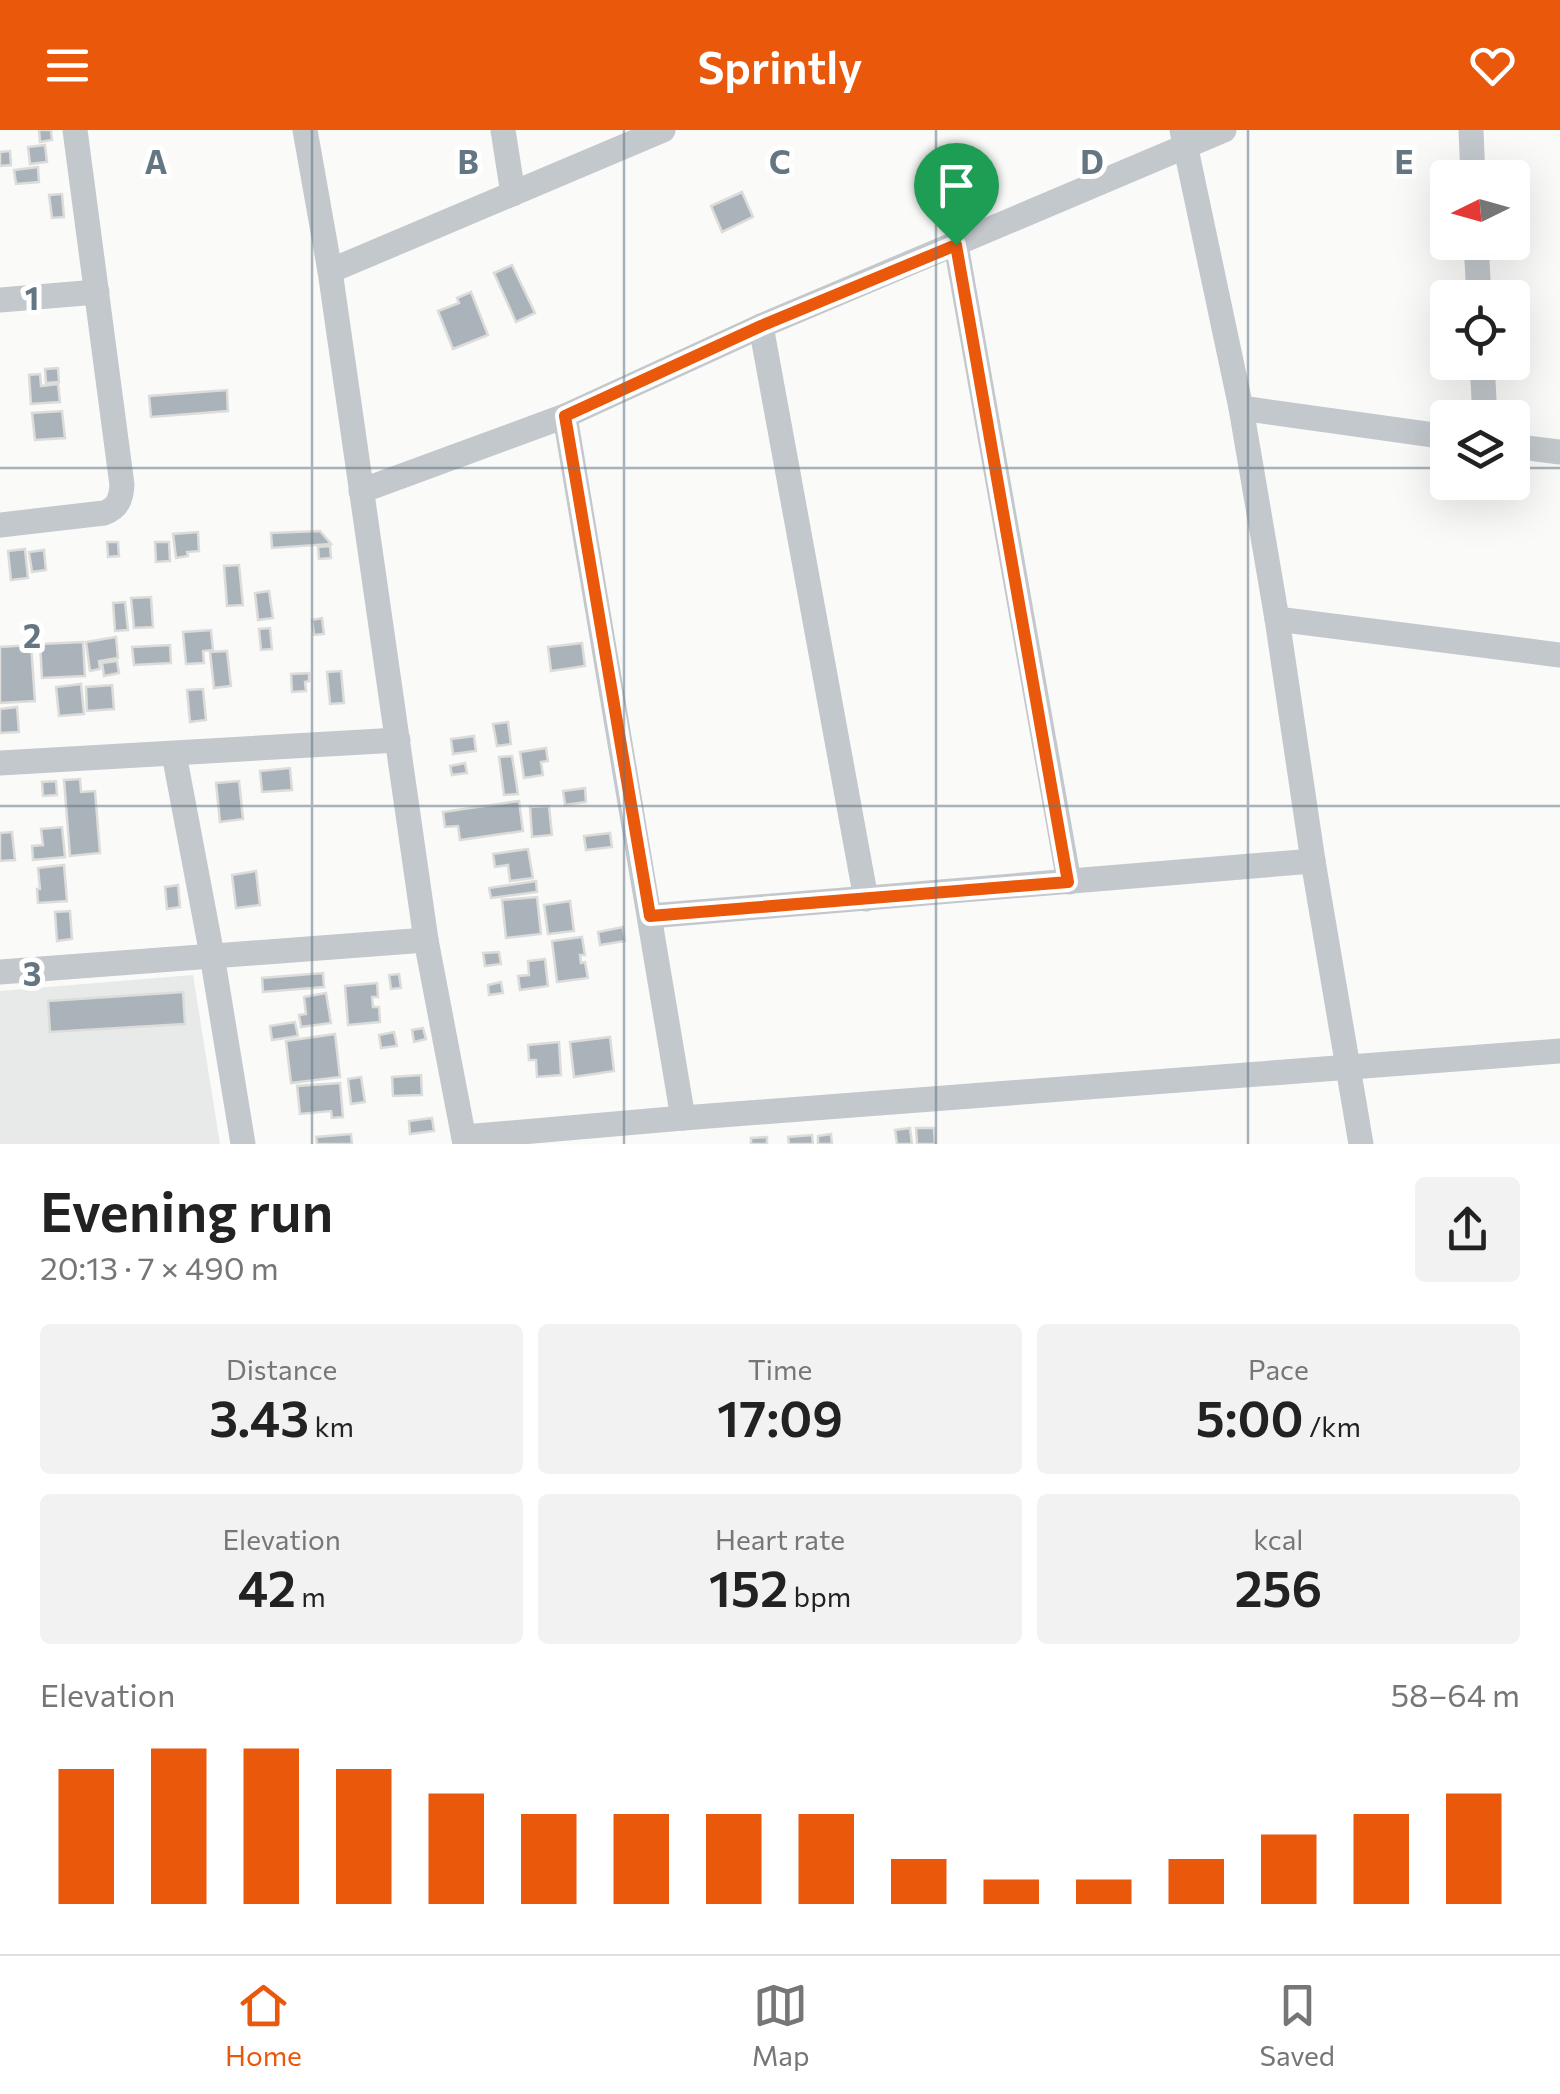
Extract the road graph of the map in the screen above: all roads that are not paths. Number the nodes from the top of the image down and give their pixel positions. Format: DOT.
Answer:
graph roads {
  1 [pos="75,130"];
  2 [pos="306,130"];
  3 [pos="503,130"];
  4 [pos="663,130"];
  5 [pos="1224,130"];
  6 [pos="1471,130"];
  7 [pos="1184,138"];
  8 [pos="1472,160"];
  9 [pos="513,194"];
  10 [pos="956,245"];
  11 [pos="330,271"];
  12 [pos="96,292"];
  13 [pos="0,300"];
  14 [pos="761,326"];
  15 [pos="1241,408"];
  16 [pos="565,416"];
  17 [pos="1430,434"];
  18 [pos="1530,448"];
  19 [pos="1560,452"];
  20 [pos="361,491"];
  21 [pos="0,524"];
  22 [pos="1277,618"];
  23 [pos="1560,655"];
  24 [pos="398,740"];
  25 [pos="174,754"];
  26 [pos="0,763"];
  27 [pos="1313,861"];
  28 [pos="1068,882"];
  29 [pos="866,899"];
  30 [pos="650,916"];
  31 [pos="426,940"];
  32 [pos="212,955"];
  33 [pos="0,972"];
  34 [pos="1560,1050"];
  35 [pos="1348,1066"];
  36 [pos="683,1118"];
  37 [pos="465,1141"];
  38 [pos="243,1144"];
  39 [pos="1360,1144"];
  1 -- 12 [label="street"];
  2 -- 11 [label="street"];
  3 -- 9 [label="street"];
  4 -- 9 [label="street"];
  5 -- 7 [label="street"];
  6 -- 8 [label="street"];
  7 -- 10 [label="street"];
  7 -- 15 [label="street"];
  9 -- 11 [label="street"];
  10 -- 14 [label="street"];
  10 -- 28 [label="street"];
  11 -- 20 [label="street"];
  12 -- 13 [label="street"];
  12 -- 21 [label="street"];
  14 -- 16 [label="street"];
  14 -- 29 [label="street"];
  15 -- 17 [label="street"];
  15 -- 22 [label="street"];
  16 -- 20 [label="street"];
  16 -- 30 [label="street"];
  18 -- 19 [label="street"];
  20 -- 24 [label="street"];
  22 -- 23 [label="street"];
  22 -- 27 [label="street"];
  24 -- 25 [label="street"];
  24 -- 31 [label="street"];
  25 -- 26 [label="street"];
  25 -- 32 [label="street"];
  27 -- 28 [label="street"];
  27 -- 35 [label="street"];
  28 -- 29 [label="street"];
  29 -- 30 [label="street"];
  30 -- 36 [label="street"];
  31 -- 32 [label="street"];
  31 -- 37 [label="street"];
  32 -- 33 [label="street"];
  32 -- 38 [label="street"];
  34 -- 35 [label="street"];
  35 -- 36 [label="street"];
  35 -- 39 [label="street"];
  36 -- 37 [label="street"];
}
